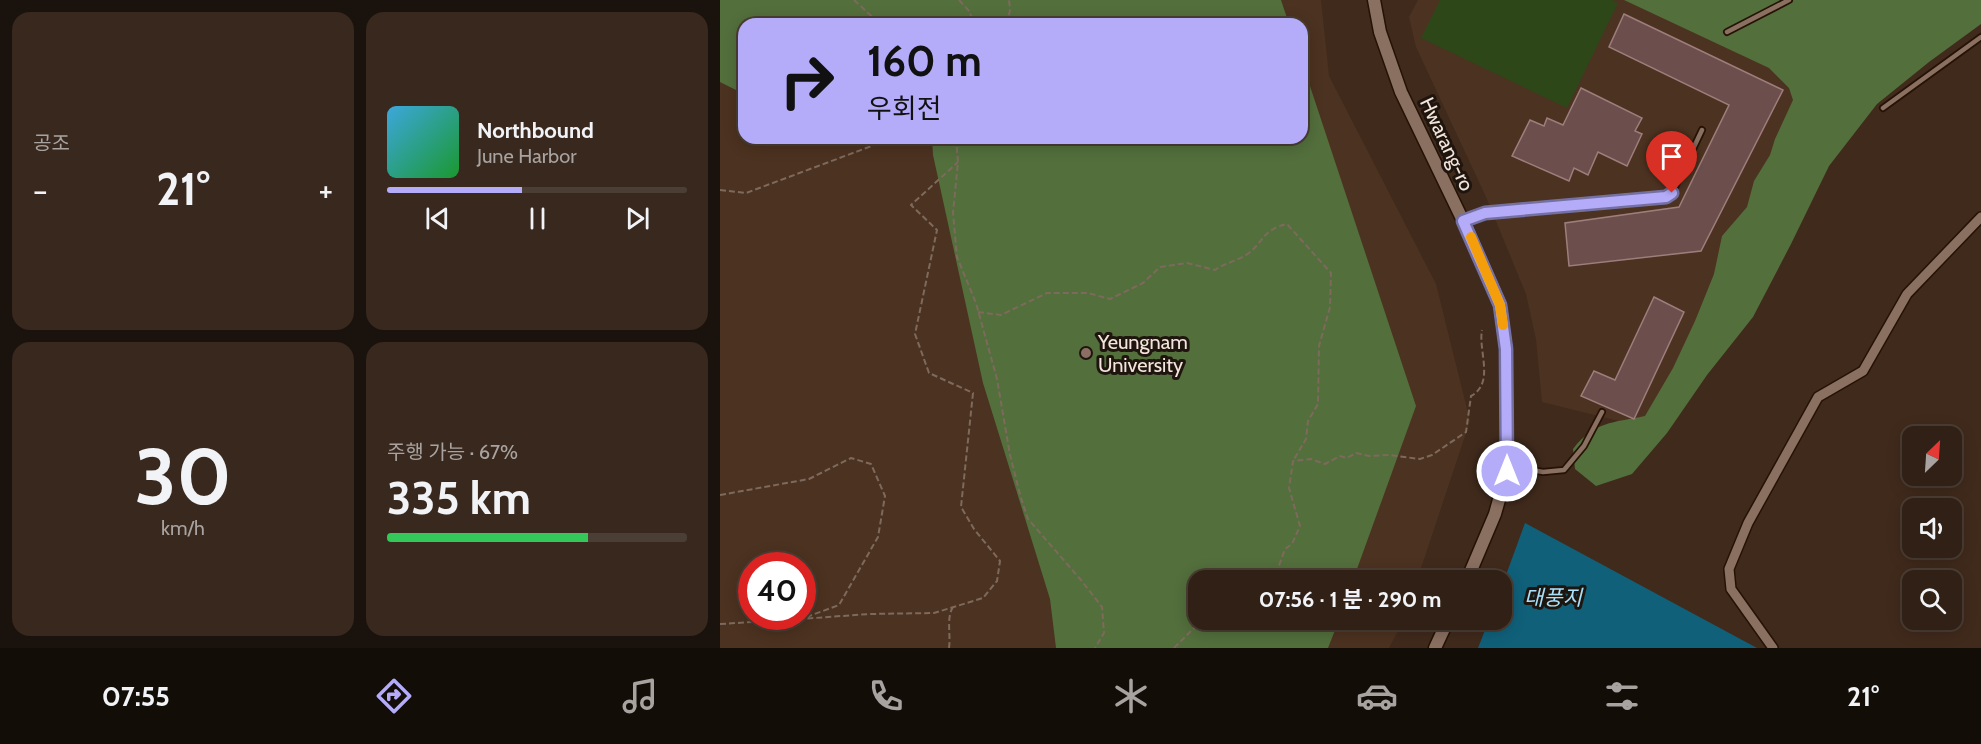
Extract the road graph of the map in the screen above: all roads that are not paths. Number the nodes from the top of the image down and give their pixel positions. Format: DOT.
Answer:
graph roads {
  1 [pos="1374,0"];
  2 [pos="1789,0"];
  3 [pos="1727,32"];
  4 [pos="1981,38"];
  5 [pos="1883,108"];
  6 [pos="1702,130"];
  7 [pos="1981,217"];
  8 [pos="1463,221"];
  9 [pos="1602,412"];
  10 [pos="1507,466"];
  11 [pos="1471,570"];
  12 [pos="1443,630"];
  13 [pos="1435,648"];
  14 [pos="1773,648"];
  1 -- 8 [label="street, Hwarang-ro"];
  2 -- 3 [label="lane"];
  4 -- 5 [label="lane"];
  6 -- 8 [label="lane"];
  7 -- 14 [label="street"];
  8 -- 10 [label="street, Hwarang-ro"];
  9 -- 10 [label="lane"];
  10 -- 11 [label="street, Hwarang-ro"];
  12 -- 13 [label="street"];
}
